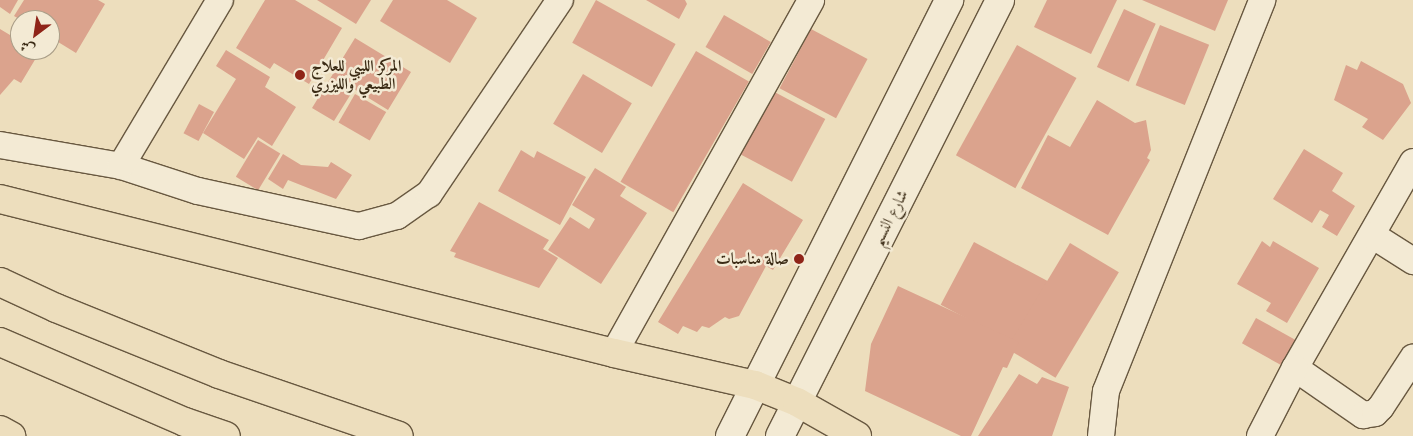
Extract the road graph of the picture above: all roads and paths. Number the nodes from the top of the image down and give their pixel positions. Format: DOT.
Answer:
graph roads {
  1 [pos="220,0"];
  2 [pos="560,0"];
  3 [pos="811,0"];
  4 [pos="949,0"];
  5 [pos="1000,0"];
  6 [pos="1262,0"];
  7 [pos="0,145"];
  8 [pos="1413,162"];
  9 [pos="121,166"];
  10 [pos="0,200"];
  11 [pos="1372,235"];
  12 [pos="1413,261"];
  13 [pos="0,282"];
  14 [pos="0,342"];
  15 [pos="614,354"];
  16 [pos="1413,358"];
  17 [pos="1295,368"];
  18 [pos="755,386"];
  19 [pos="797,402"];
  20 [pos="0,430"];
  21 [pos="11,436"];
  22 [pos="226,436"];
  23 [pos="399,436"];
  24 [pos="730,436"];
  25 [pos="780,436"];
  26 [pos="857,436"];
  27 [pos="1102,436"];
  28 [pos="1260,436"];
  1 -- 9 [label="street"];
  2 -- 9 [label="street"];
  3 -- 15 [label="street"];
  4 -- 18 [label="street"];
  5 -- 19 [label="street, شارع النسيم"];
  6 -- 27 [label="street"];
  7 -- 9 [label="street"];
  8 -- 11 [label="street"];
  10 -- 15 [label="highway"];
  11 -- 12 [label="street"];
  11 -- 17 [label="street"];
  13 -- 23 [label="highway"];
  14 -- 22 [label="highway"];
  15 -- 18 [label="highway"];
  16 -- 17 [label="street"];
  17 -- 28 [label="street"];
  18 -- 19 [label="highway"];
  18 -- 24 [label="street"];
  19 -- 25 [label="street, شارع النسيم"];
  19 -- 26 [label="highway"];
  20 -- 21 [label="highway"];
}
